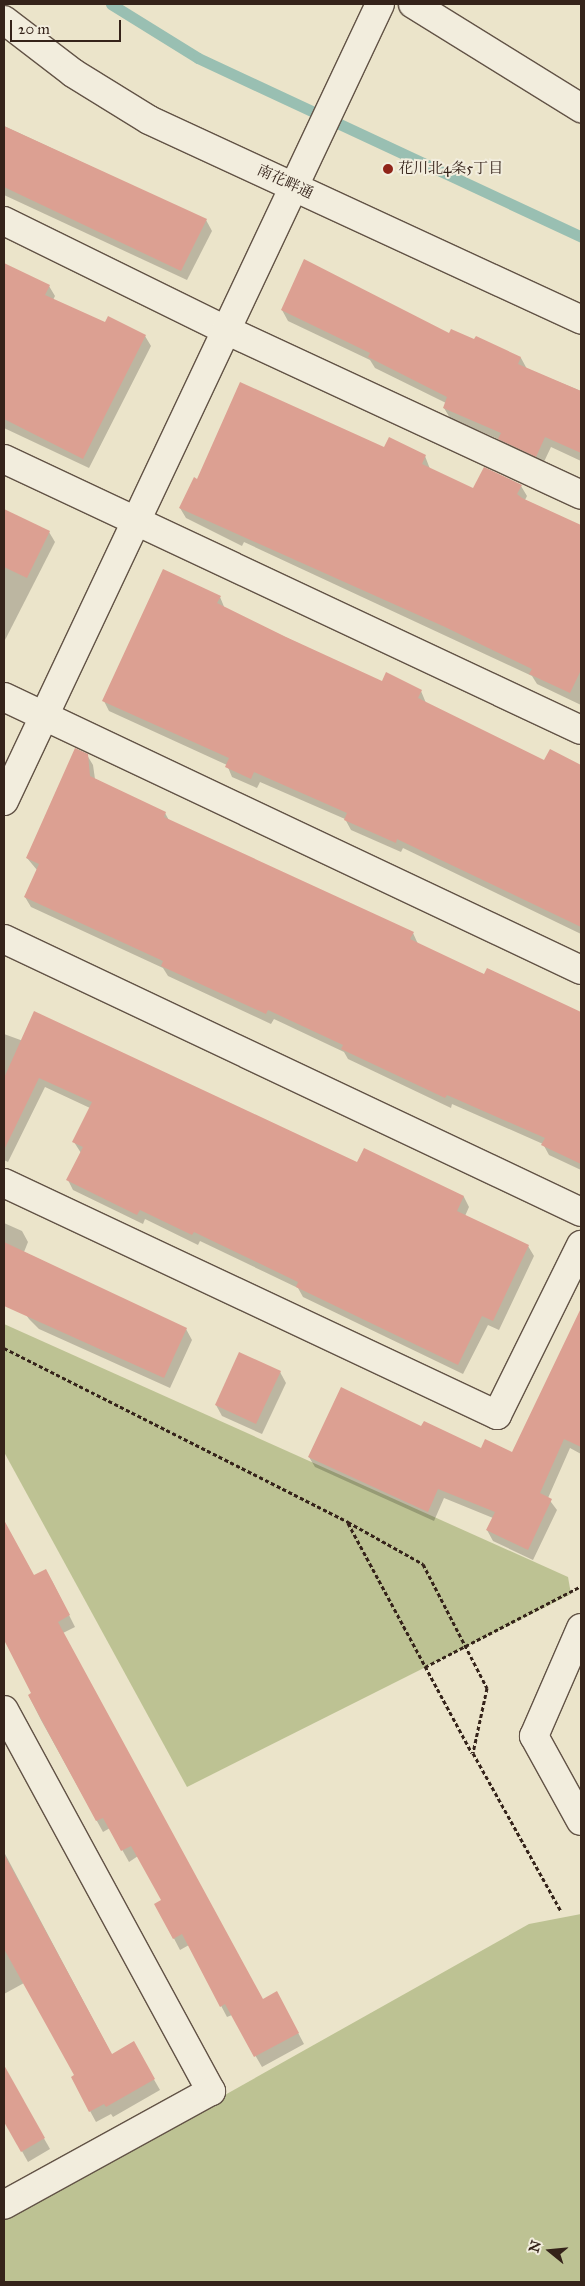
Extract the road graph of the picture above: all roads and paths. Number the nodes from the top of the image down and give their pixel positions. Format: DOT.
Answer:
graph roads {
  1 [pos="380,4"];
  2 [pos="412,4"];
  3 [pos="4,20"];
  4 [pos="581,108"];
  5 [pos="294,186"];
  6 [pos="4,220"];
  7 [pos="581,320"];
  8 [pos="226,330"];
  9 [pos="4,459"];
  10 [pos="581,495"];
  11 [pos="136,521"];
  12 [pos="4,697"];
  13 [pos="44,716"];
  14 [pos="581,730"];
  15 [pos="4,800"];
  16 [pos="4,939"];
  17 [pos="581,970"];
  18 [pos="4,1183"];
  19 [pos="581,1212"];
  20 [pos="581,1244"];
  21 [pos="4,1348"];
  22 [pos="348,1522"];
  23 [pos="581,1586"];
  24 [pos="581,1628"];
  25 [pos="465,1647"];
  26 [pos="426,1667"];
  27 [pos="4,1710"];
  28 [pos="473,1754"];
  29 [pos="581,1821"];
  30 [pos="561,1912"];
  31 [pos="4,2205"];
  1 -- 5 [label="street"];
  2 -- 4 [label="street"];
  3 -- 5 [label="street, 南花畔通"];
  5 -- 7 [label="street, 南花畔通"];
  5 -- 8 [label="street"];
  6 -- 8 [label="street"];
  8 -- 10 [label="street"];
  8 -- 11 [label="street"];
  9 -- 11 [label="street"];
  11 -- 13 [label="street"];
  11 -- 14 [label="street"];
  12 -- 13 [label="street"];
  13 -- 15 [label="street"];
  13 -- 17 [label="street"];
  16 -- 19 [label="street"];
  18 -- 20 [label="street"];
  21 -- 22 [label="path"];
  22 -- 25 [label="path"];
  22 -- 26 [label="path"];
  23 -- 25 [label="path"];
  24 -- 29 [label="street"];
  25 -- 26 [label="path"];
  25 -- 28 [label="path"];
  26 -- 28 [label="path"];
  27 -- 31 [label="street"];
  28 -- 30 [label="path"];
}
